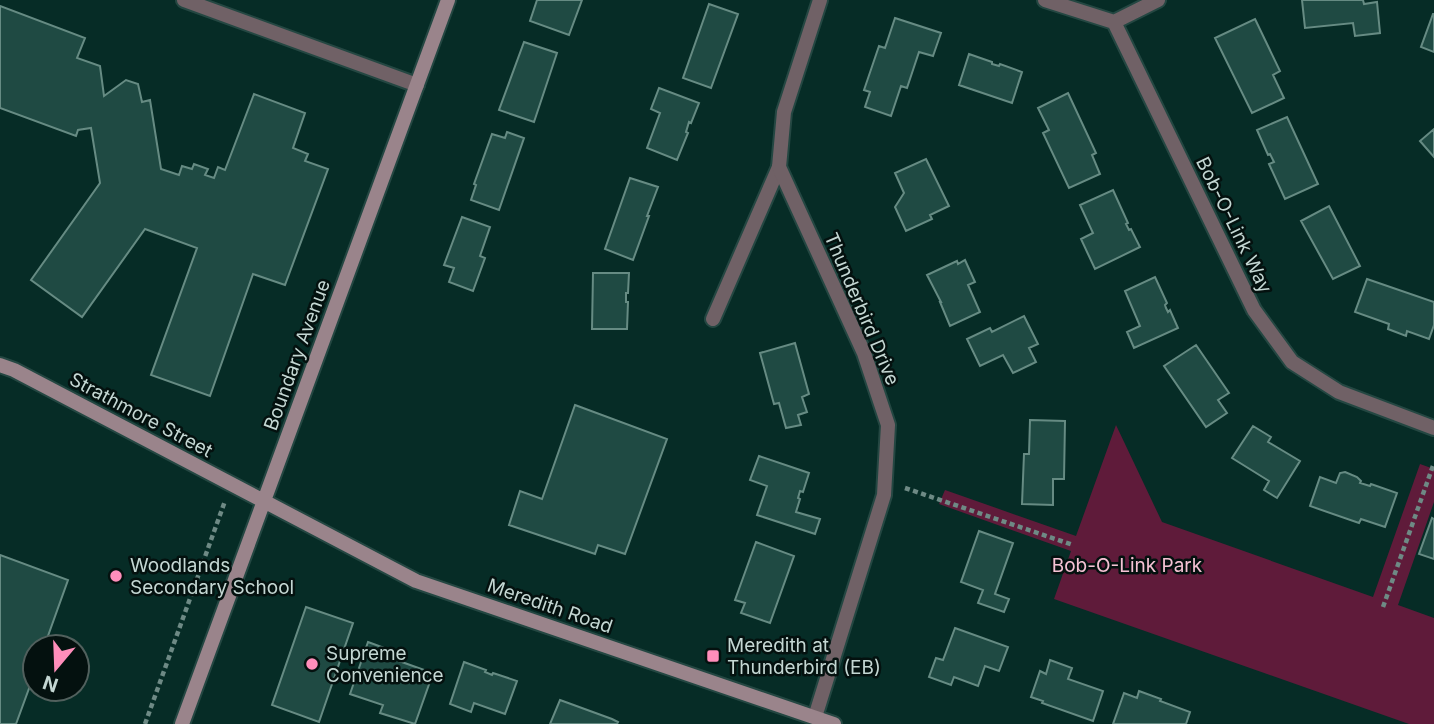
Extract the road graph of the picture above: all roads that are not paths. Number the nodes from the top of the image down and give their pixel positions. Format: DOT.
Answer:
graph roads {
  1 [pos="184,0"];
  2 [pos="448,0"];
  3 [pos="820,0"];
  4 [pos="1045,0"];
  5 [pos="1157,0"];
  6 [pos="1114,22"];
  7 [pos="417,85"];
  8 [pos="779,167"];
  9 [pos="713,319"];
  10 [pos="0,365"];
  11 [pos="1434,428"];
  12 [pos="264,501"];
  13 [pos="815,717"];
  14 [pos="182,724"];
  15 [pos="834,724"];
  1 -- 7 [label="street"];
  2 -- 7 [label="street, Boundary Avenue"];
  3 -- 8 [label="street, Thunderbird Drive"];
  4 -- 6 [label="street"];
  5 -- 6 [label="street"];
  6 -- 11 [label="street, Bob-O-Link Way"];
  7 -- 12 [label="street, Boundary Avenue"];
  8 -- 9 [label="street"];
  8 -- 13 [label="street, Thunderbird Drive"];
  10 -- 12 [label="street, Strathmore Street"];
  12 -- 13 [label="street, Meredith Road"];
  12 -- 14 [label="street, Boundary Avenue"];
  13 -- 15 [label="street, Meredith Road"];
}
